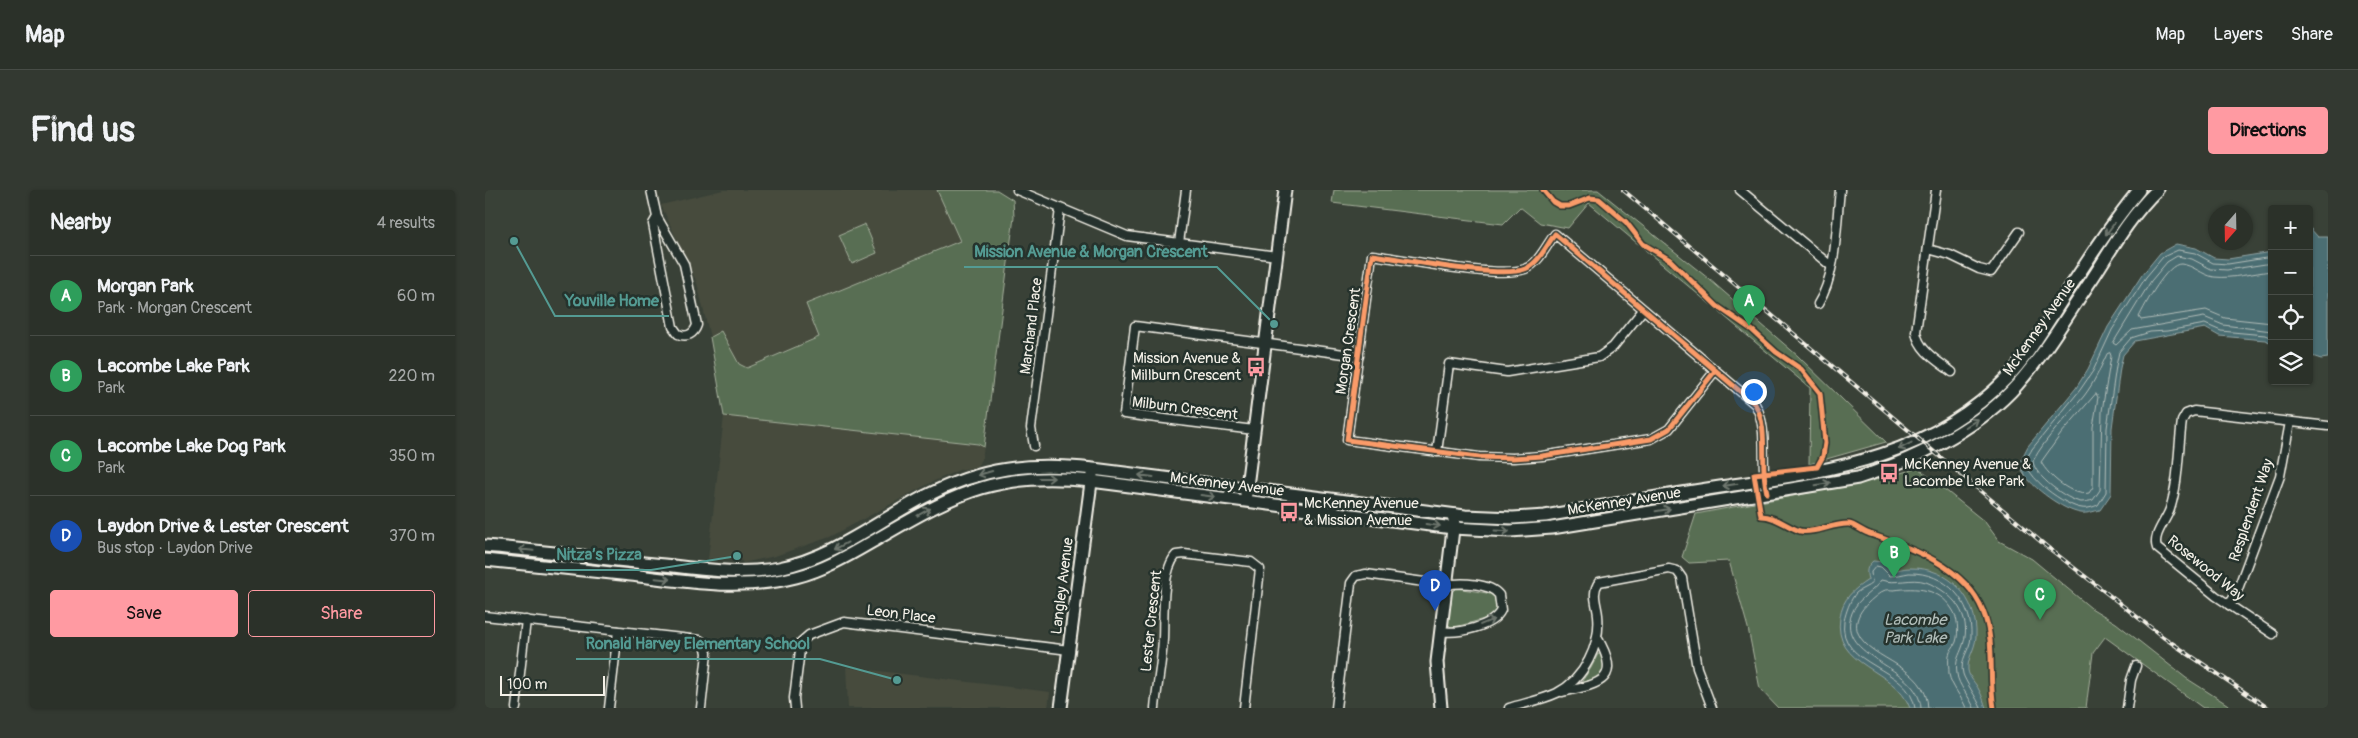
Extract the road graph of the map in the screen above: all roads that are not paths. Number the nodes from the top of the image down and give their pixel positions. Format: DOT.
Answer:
graph roads {
  1 [pos="651,190"];
  2 [pos="1017,190"];
  3 [pos="1186,190"];
  4 [pos="1285,190"];
  5 [pos="1740,190"];
  6 [pos="1840,190"];
  7 [pos="1936,190"];
  8 [pos="2148,191"];
  9 [pos="1060,209"];
  10 [pos="657,217"];
  11 [pos="2019,232"];
  12 [pos="1179,243"];
  13 [pos="1928,249"];
  14 [pos="1277,256"];
  15 [pos="1831,266"];
  16 [pos="1818,304"];
  17 [pos="1643,310"];
  18 [pos="1266,344"];
  19 [pos="1359,356"];
  20 [pos="1715,371"];
  21 [pos="1952,372"];
  22 [pos="2291,422"];
  23 [pos="2328,426"];
  24 [pos="1254,430"];
  25 [pos="1034,446"];
  26 [pos="1437,452"];
  27 [pos="1093,469"];
  28 [pos="1763,480"];
  29 [pos="1091,482"];
  30 [pos="1247,488"];
  31 [pos="1767,493"];
  32 [pos="1245,501"];
  33 [pos="1455,515"];
  34 [pos="1453,528"];
  35 [pos="485,546"];
  36 [pos="485,560"];
  37 [pos="1446,585"];
  38 [pos="2229,605"];
  39 [pos="485,616"];
  40 [pos="526,620"];
  41 [pos="618,630"];
  42 [pos="1440,632"];
  43 [pos="2273,634"];
  44 [pos="1597,637"];
  45 [pos="1069,650"];
  46 [pos="2136,666"];
  47 [pos="1558,693"];
  48 [pos="516,708"];
  49 [pos="609,708"];
  50 [pos="701,708"];
  51 [pos="795,708"];
  52 [pos="1061,708"];
  53 [pos="1155,708"];
  54 [pos="1244,708"];
  55 [pos="1336,708"];
  56 [pos="1441,708"];
  57 [pos="1509,708"];
  58 [pos="1712,708"];
  59 [pos="2127,708"];
  1 -- 10 [label="street"];
  2 -- 9 [label="street"];
  3 -- 12 [label="street"];
  4 -- 14 [label="main road"];
  5 -- 15 [label="street"];
  6 -- 15 [label="street"];
  7 -- 13 [label="street"];
  8 -- 28 [label="main road, McKenney Avenue, one-way"];
  31 -- 8 [label="main road, McKenney Avenue, one-way"];
  9 -- 12 [label="street"];
  9 -- 25 [label="street, Marchand Place"];
  10 -- 10 [label="street"];
  11 -- 13 [label="street"];
  12 -- 14 [label="street"];
  13 -- 21 [label="street"];
  14 -- 18 [label="main road"];
  15 -- 16 [label="street"];
  17 -- 19 [label="street, Morgan Crescent"];
  17 -- 20 [label="street, Morgan Crescent"];
  17 -- 26 [label="street"];
  18 -- 19 [label="street, Morgan Crescent"];
  18 -- 24 [label="main road"];
  18 -- 24 [label="street, Milburn Crescent"];
  19 -- 26 [label="street, Morgan Crescent"];
  20 -- 26 [label="street, Morgan Crescent"];
  20 -- 28 [label="street, Morgan Crescent"];
  22 -- 23 [label="street, Rosewood Way"];
  22 -- 38 [label="street, Resplendent Way"];
  22 -- 38 [label="street, Rosewood Way"];
  24 -- 30 [label="main road"];
  27 -- 29 [label="main road, Langley Avenue"];
  30 -- 27 [label="main road, McKenney Avenue, one-way"];
  27 -- 35 [label="main road, McKenney Avenue, one-way"];
  28 -- 31 [label="street, Morgan Crescent"];
  28 -- 33 [label="main road, McKenney Avenue, one-way"];
  29 -- 32 [label="main road, McKenney Avenue, one-way"];
  36 -- 29 [label="main road, McKenney Avenue, one-way"];
  29 -- 45 [label="main road, Langley Avenue"];
  30 -- 32 [label="main road"];
  30 -- 33 [label="main road, McKenney Avenue"];
  34 -- 31 [label="main road, McKenney Avenue, one-way"];
  32 -- 34 [label="main road, McKenney Avenue, one-way"];
  33 -- 34 [label="main road"];
  34 -- 37 [label="main road"];
  37 -- 42 [label="main road"];
  42 -- 37 [label="street, one-way"];
  37 -- 55 [label="street"];
  38 -- 43 [label="street, Rosewood Way"];
  39 -- 40 [label="street"];
  40 -- 41 [label="street"];
  40 -- 48 [label="street"];
  41 -- 49 [label="street"];
  41 -- 50 [label="street"];
  42 -- 56 [label="main road"];
  44 -- 47 [label="street"];
  44 -- 47 [label="street"];
  44 -- 58 [label="street"];
  45 -- 51 [label="street, Leon Place"];
  45 -- 52 [label="main road, Langley Avenue"];
  46 -- 59 [label="street"];
  47 -- 57 [label="street"];
  53 -- 54 [label="street, Lester Crescent"];
}
